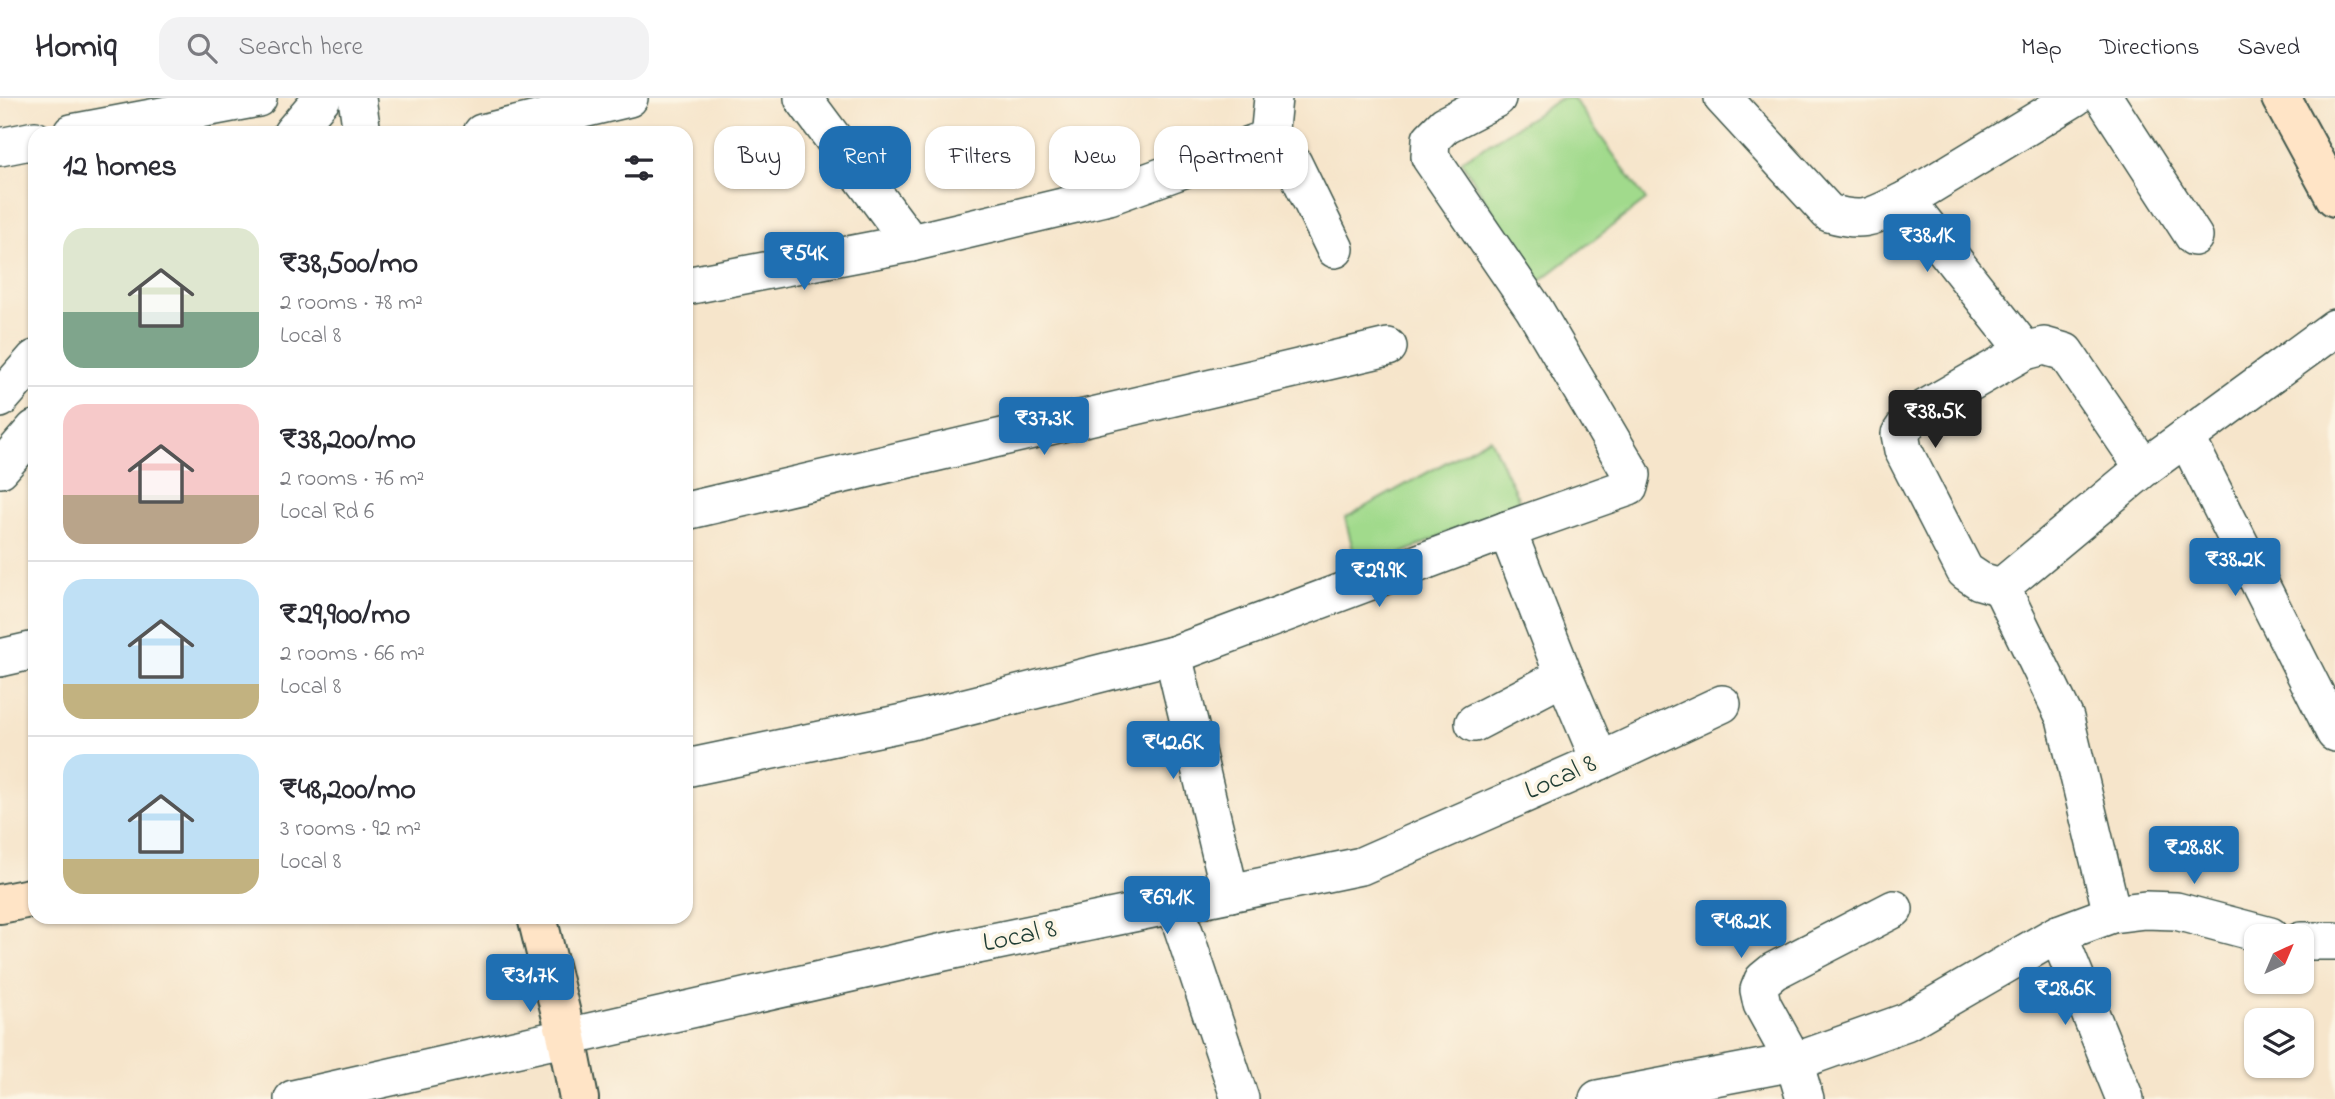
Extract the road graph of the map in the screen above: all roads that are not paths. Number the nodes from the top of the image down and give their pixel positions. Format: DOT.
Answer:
graph roads {
  1 [pos="260,98"];
  2 [pos="322,98"];
  3 [pos="357,98"];
  4 [pos="629,98"];
  5 [pos="803,98"];
  6 [pos="1273,98"];
  7 [pos="1497,98"];
  8 [pos="1723,98"];
  9 [pos="2074,98"];
  10 [pos="2104,98"];
  11 [pos="2286,99"];
  12 [pos="110,126"];
  13 [pos="238,126"];
  14 [pos="298,126"];
  15 [pos="361,126"];
  16 [pos="511,126"];
  17 [pos="1270,126"];
  18 [pos="28,141"];
  19 [pos="0,147"];
  20 [pos="1154,180"];
  21 [pos="1306,189"];
  22 [pos="2335,197"];
  23 [pos="1906,200"];
  24 [pos="2194,237"];
  25 [pos="911,243"];
  26 [pos="1335,249"];
  27 [pos="693,285"];
  28 [pos="2335,328"];
  29 [pos="1388,347"];
  30 [pos="2025,351"];
  31 [pos="28,367"];
  32 [pos="0,400"];
  33 [pos="28,437"];
  34 [pos="2186,437"];
  35 [pos="2144,468"];
  36 [pos="0,470"];
  37 [pos="693,509"];
  38 [pos="1507,530"];
  39 [pos="2001,587"];
  40 [pos="28,652"];
  41 [pos="1173,656"];
  42 [pos="0,658"];
  43 [pos="1564,676"];
  44 [pos="1722,704"];
  45 [pos="1474,723"];
  46 [pos="2335,733"];
  47 [pos="1600,761"];
  48 [pos="693,767"];
  49 [pos="1230,893"];
  50 [pos="28,898"];
  51 [pos="0,904"];
  52 [pos="1175,905"];
  53 [pos="1894,909"];
  54 [pos="2112,914"];
  55 [pos="539,924"];
  56 [pos="2244,929"];
  57 [pos="2058,934"];
  58 [pos="2314,941"];
  59 [pos="2335,941"];
  60 [pos="567,1038"];
  61 [pos="1794,1062"];
  62 [pos="293,1099"];
  63 [pos="579,1099"];
  64 [pos="1240,1099"];
  65 [pos="1598,1099"];
  66 [pos="1805,1099"];
  67 [pos="2125,1099"];
  1 -- 12 [label="street"];
  1 -- 13 [label="street"];
  2 -- 14 [label="street"];
  3 -- 15 [label="street"];
  4 -- 16 [label="street"];
  5 -- 25 [label="street"];
  6 -- 17 [label="street"];
  7 -- 38 [label="street"];
  8 -- 23 [label="street"];
  9 -- 23 [label="street"];
  10 -- 24 [label="street"];
  11 -- 22 [label="main road"];
  18 -- 19 [label="street"];
  20 -- 25 [label="street"];
  21 -- 26 [label="street"];
  23 -- 30 [label="street"];
  25 -- 27 [label="street"];
  28 -- 34 [label="street"];
  29 -- 37 [label="street"];
  30 -- 35 [label="street"];
  30 -- 39 [label="street"];
  31 -- 32 [label="street"];
  33 -- 36 [label="street"];
  34 -- 35 [label="street"];
  34 -- 46 [label="street"];
  35 -- 39 [label="street"];
  38 -- 41 [label="street"];
  38 -- 43 [label="street"];
  39 -- 54 [label="street"];
  40 -- 42 [label="street"];
  41 -- 48 [label="street"];
  41 -- 49 [label="street"];
  43 -- 45 [label="street"];
  43 -- 47 [label="street"];
  44 -- 47 [label="street, Local 8"];
  47 -- 49 [label="street, Local 8"];
  49 -- 52 [label="street, Local 8"];
  50 -- 51 [label="main road"];
  52 -- 60 [label="street, Local 8"];
  52 -- 64 [label="street"];
  53 -- 61 [label="street"];
  54 -- 56 [label="street"];
  54 -- 57 [label="street"];
  55 -- 60 [label="main road"];
  57 -- 61 [label="street"];
  57 -- 67 [label="street"];
  58 -- 59 [label="street"];
  60 -- 62 [label="street, Local 8"];
  60 -- 63 [label="main road"];
  61 -- 65 [label="street"];
  61 -- 66 [label="street"];
}
